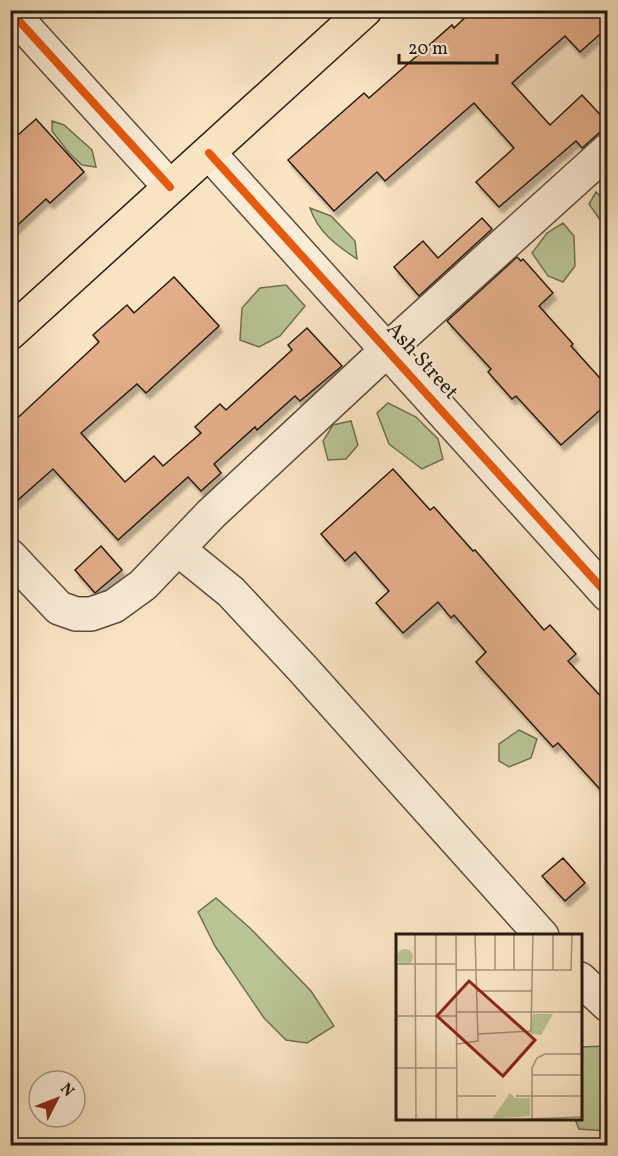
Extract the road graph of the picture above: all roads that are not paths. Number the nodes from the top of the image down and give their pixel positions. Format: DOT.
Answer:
graph roads {
  1 [pos="10,10"];
  2 [pos="365,10"];
  3 [pos="209,153"];
  4 [pos="603,162"];
  5 [pos="170,188"];
  6 [pos="10,333"];
  7 [pos="387,350"];
  8 [pos="178,549"];
  9 [pos="10,556"];
  10 [pos="608,595"];
  11 [pos="540,934"];
  12 [pos="582,981"];
  13 [pos="608,1005"];
  1 -- 5 [label="street"];
  2 -- 3 [label="main road"];
  3 -- 5 [label="main road"];
  3 -- 7 [label="street, Ash Street"];
  4 -- 7 [label="street"];
  5 -- 6 [label="main road"];
  7 -- 8 [label="street"];
  7 -- 10 [label="street, Ash Street"];
  8 -- 9 [label="street"];
  8 -- 11 [label="street"];
  12 -- 13 [label="street"];
}
